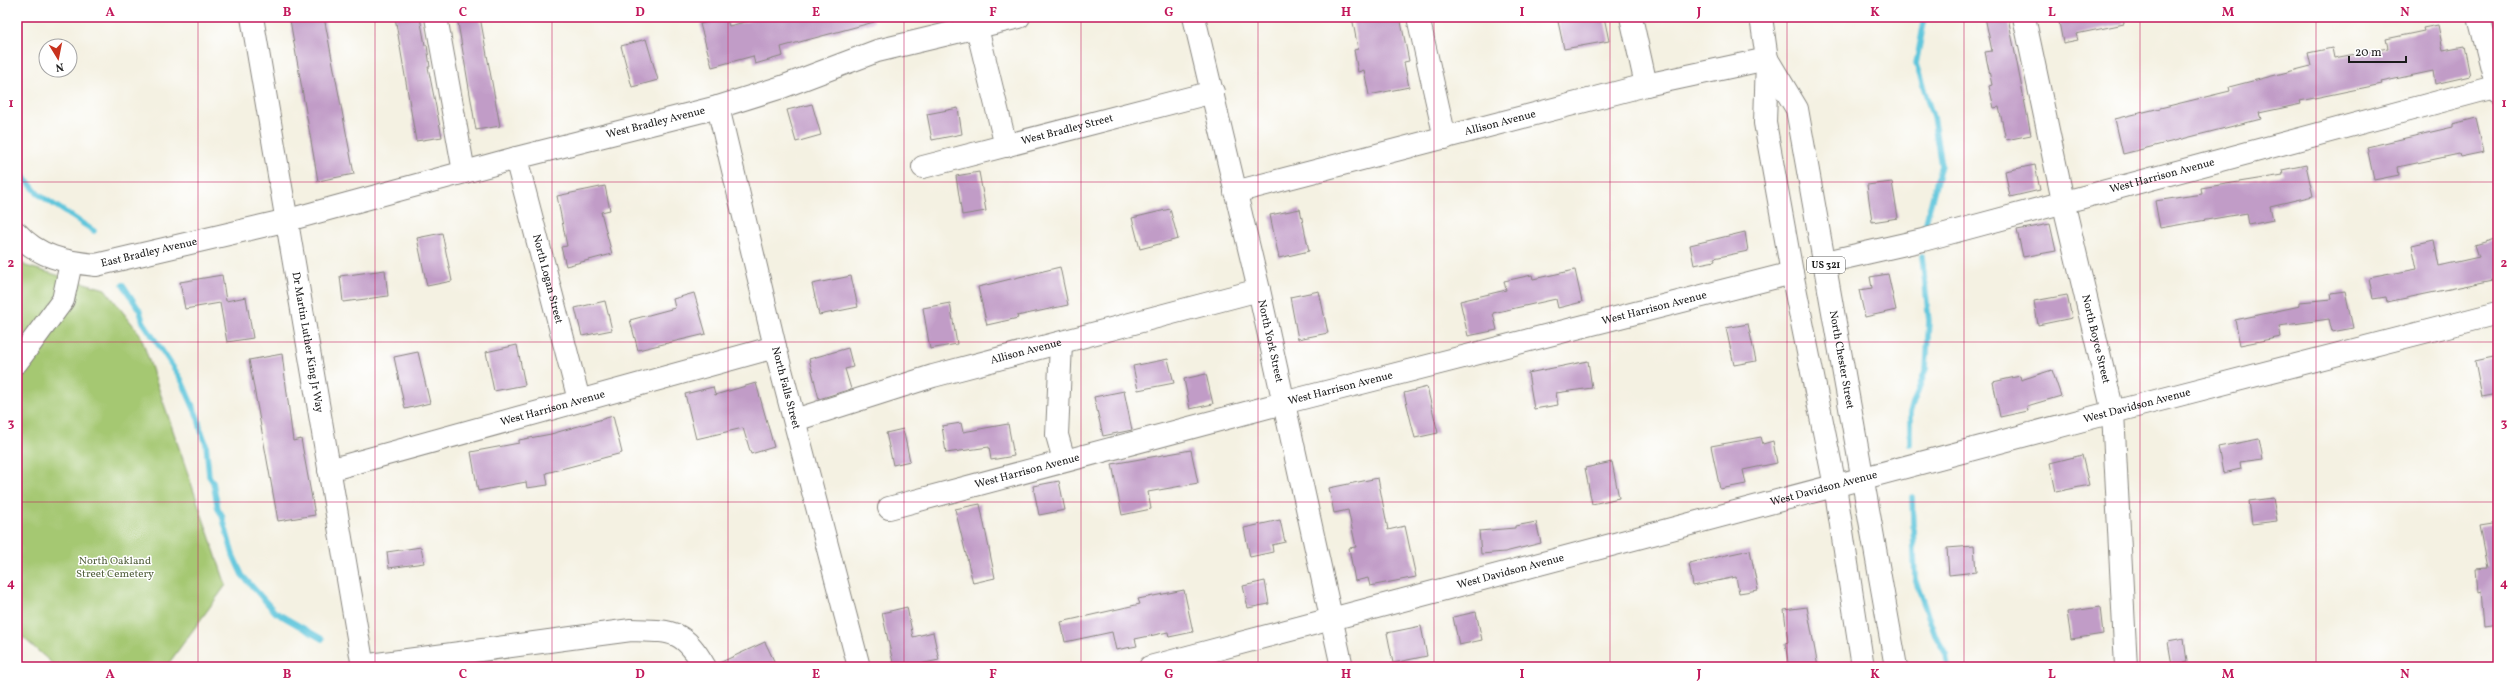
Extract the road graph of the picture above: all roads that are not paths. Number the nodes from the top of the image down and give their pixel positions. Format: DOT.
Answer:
graph roads {
  1 [pos="252,17"];
  2 [pos="436,17"];
  3 [pos="1019,17"];
  4 [pos="1194,17"];
  5 [pos="1418,17"];
  6 [pos="1631,17"];
  7 [pos="1761,17"];
  8 [pos="2024,17"];
  9 [pos="2479,17"];
  10 [pos="977,28"];
  11 [pos="1767,60"];
  12 [pos="1646,85"];
  13 [pos="2498,88"];
  14 [pos="1213,92"];
  15 [pos="718,107"];
  16 [pos="1445,138"];
  17 [pos="1006,146"];
  18 [pos="516,158"];
  19 [pos="923,167"];
  20 [pos="464,172"];
  21 [pos="1235,192"];
  22 [pos="2063,201"];
  23 [pos="288,220"];
  24 [pos="17,233"];
  25 [pos="1826,262"];
  26 [pos="71,263"];
  27 [pos="1792,273"];
  28 [pos="1259,290"];
  29 [pos="2498,313"];
  30 [pos="1061,343"];
  31 [pos="775,347"];
  32 [pos="17,362"];
  33 [pos="580,400"];
  34 [pos="1283,403"];
  35 [pos="2113,412"];
  36 [pos="795,420"];
  37 [pos="1064,460"];
  38 [pos="329,470"];
  39 [pos="1861,479"];
  40 [pos="1836,486"];
  41 [pos="889,508"];
  42 [pos="1332,617"];
  43 [pos="363,666"];
  44 [pos="705,667"];
  45 [pos="859,667"];
  46 [pos="1150,667"];
  47 [pos="1342,667"];
  48 [pos="1863,667"];
  49 [pos="1896,667"];
  50 [pos="2126,667"];
  1 -- 23 [label="street, Dr Martin Luther King Jr Way"];
  2 -- 20 [label="street"];
  3 -- 10 [label="street, West Bradley Avenue"];
  4 -- 14 [label="street, North York Street"];
  5 -- 16 [label="street"];
  6 -- 12 [label="street"];
  7 -- 11 [label="street, North Chester Street / US 321"];
  8 -- 22 [label="street, North Boyce Street"];
  9 -- 13 [label="street"];
  10 -- 15 [label="street, West Bradley Avenue"];
  10 -- 17 [label="street"];
  11 -- 12 [label="street, Allison Avenue"];
  11 -- 25 [label="street, North Chester Street / US 321"];
  11 -- 27 [label="street, North Chester Street / US 321"];
  12 -- 16 [label="street, Allison Avenue"];
  13 -- 22 [label="street, West Harrison Avenue"];
  14 -- 17 [label="street, West Bradley Street"];
  14 -- 21 [label="street, North York Street"];
  15 -- 18 [label="street, West Bradley Avenue"];
  15 -- 31 [label="street, North Falls Street"];
  16 -- 21 [label="street, Allison Avenue"];
  17 -- 19 [label="street, West Bradley Street"];
  18 -- 20 [label="street, West Bradley Avenue"];
  18 -- 33 [label="street, North Logan Street"];
  20 -- 23 [label="street, West Bradley Avenue"];
  21 -- 28 [label="street, North York Street"];
  22 -- 25 [label="street, West Harrison Avenue"];
  22 -- 35 [label="street, North Boyce Street"];
  23 -- 26 [label="street, East Bradley Avenue"];
  23 -- 38 [label="street, Dr Martin Luther King Jr Way"];
  24 -- 26 [label="street, East Bradley Avenue"];
  25 -- 39 [label="street, North Chester Street / US 321"];
  26 -- 32 [label="street"];
  27 -- 34 [label="street, West Harrison Avenue"];
  27 -- 40 [label="street, North Chester Street / US 321"];
  28 -- 30 [label="street, Allison Avenue"];
  28 -- 34 [label="street, North York Street"];
  29 -- 35 [label="street, West Davidson Avenue"];
  30 -- 36 [label="street, Allison Avenue"];
  30 -- 37 [label="street"];
  31 -- 33 [label="street, West Harrison Avenue"];
  31 -- 36 [label="street, North Falls Street"];
  33 -- 38 [label="street, West Harrison Avenue"];
  34 -- 37 [label="street, West Harrison Avenue"];
  34 -- 42 [label="street, North York Street"];
  35 -- 39 [label="street, West Davidson Avenue"];
  35 -- 50 [label="street, North Boyce Street"];
  36 -- 45 [label="street, North Falls Street"];
  37 -- 41 [label="street, West Harrison Avenue"];
  38 -- 43 [label="street, Dr Martin Luther King Jr Way"];
  39 -- 40 [label="street, West Davidson Avenue"];
  39 -- 49 [label="street, North Chester Street / US 321"];
  40 -- 42 [label="street, West Davidson Avenue"];
  40 -- 48 [label="street, North Chester Street / US 321"];
  42 -- 46 [label="street, West Davidson Avenue"];
  42 -- 47 [label="street, North York Street"];
  43 -- 44 [label="street"];
}
